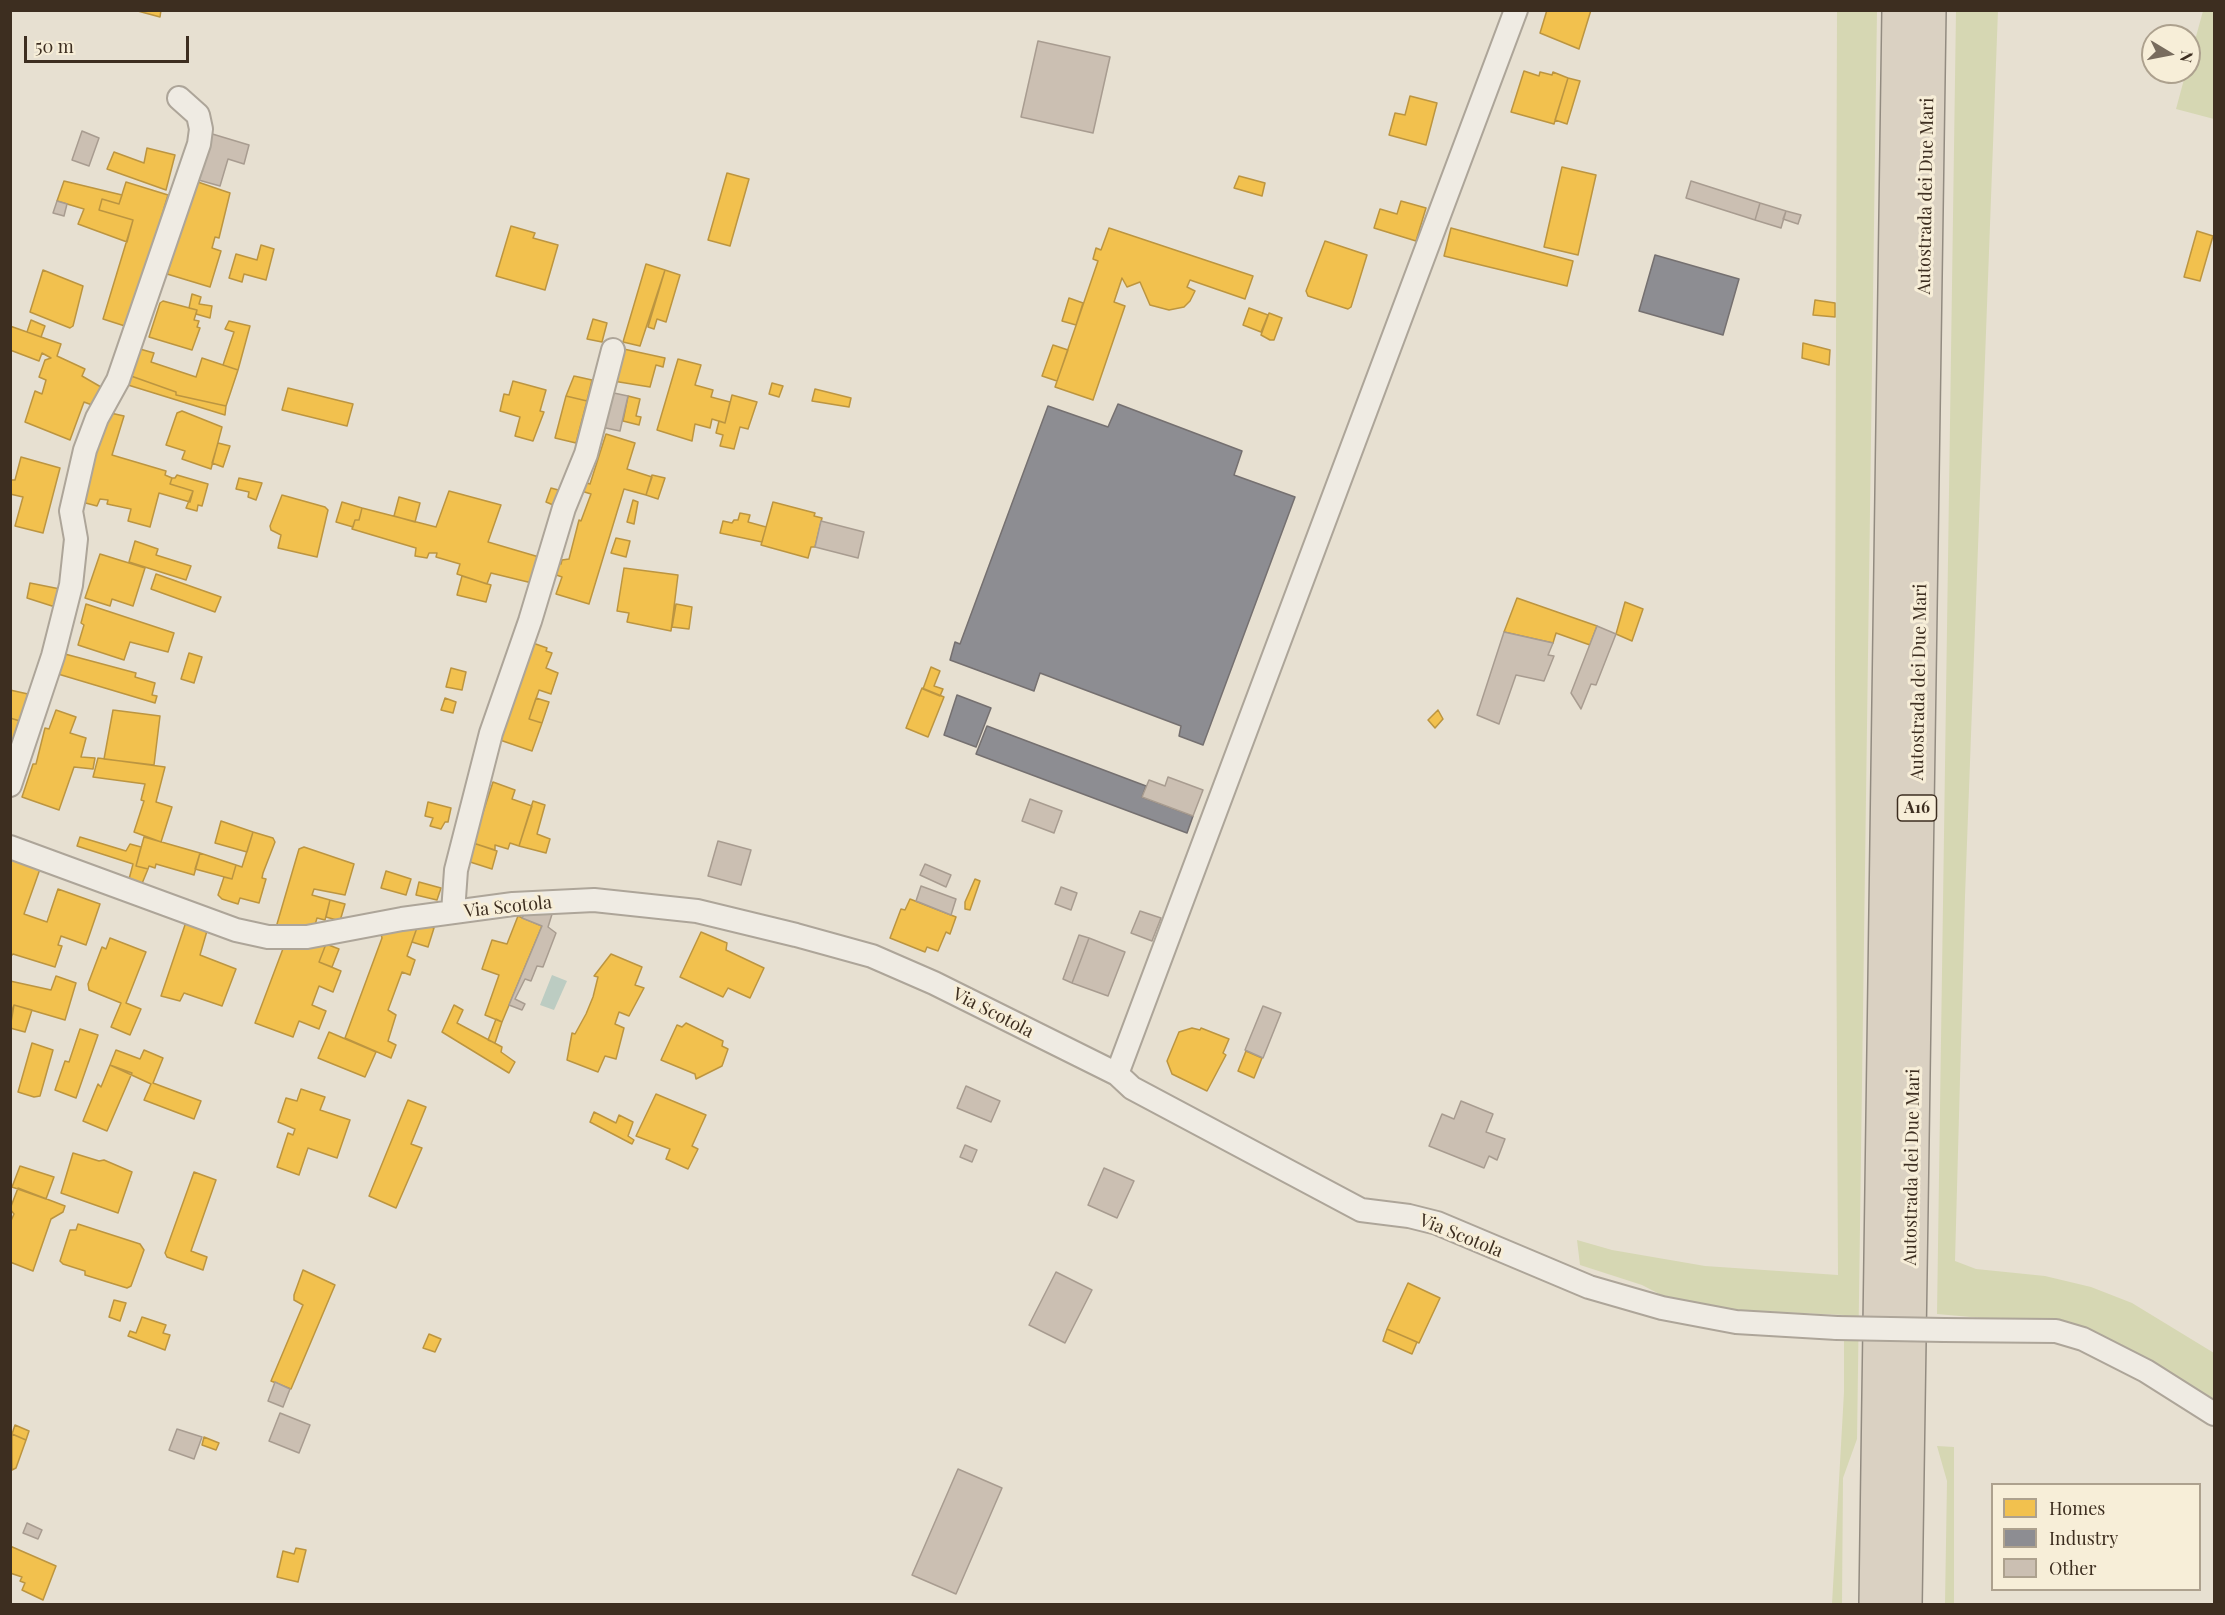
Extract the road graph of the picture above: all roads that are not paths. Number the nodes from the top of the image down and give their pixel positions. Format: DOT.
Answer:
graph roads {
  1 [pos="1516,10"];
  2 [pos="1899,10"];
  3 [pos="1929,10"];
  4 [pos="179,98"];
  5 [pos="613,350"];
  6 [pos="10,785"];
  7 [pos="10,847"];
  8 [pos="453,912"];
  9 [pos="1117,1074"];
  10 [pos="2214,1414"];
  11 [pos="1876,1605"];
  12 [pos="1905,1605"];
  1 -- 9 [label="street"];
  2 -- 11 [label="highway, Autostrada dei Due Mari / A16"];
  3 -- 12 [label="highway, Autostrada dei Due Mari / A16"];
  4 -- 6 [label="street"];
  5 -- 8 [label="street"];
  7 -- 8 [label="street, Via Scotola"];
  8 -- 9 [label="street, Via Scotola"];
  9 -- 10 [label="street, Via Scotola, bridge"];
}
